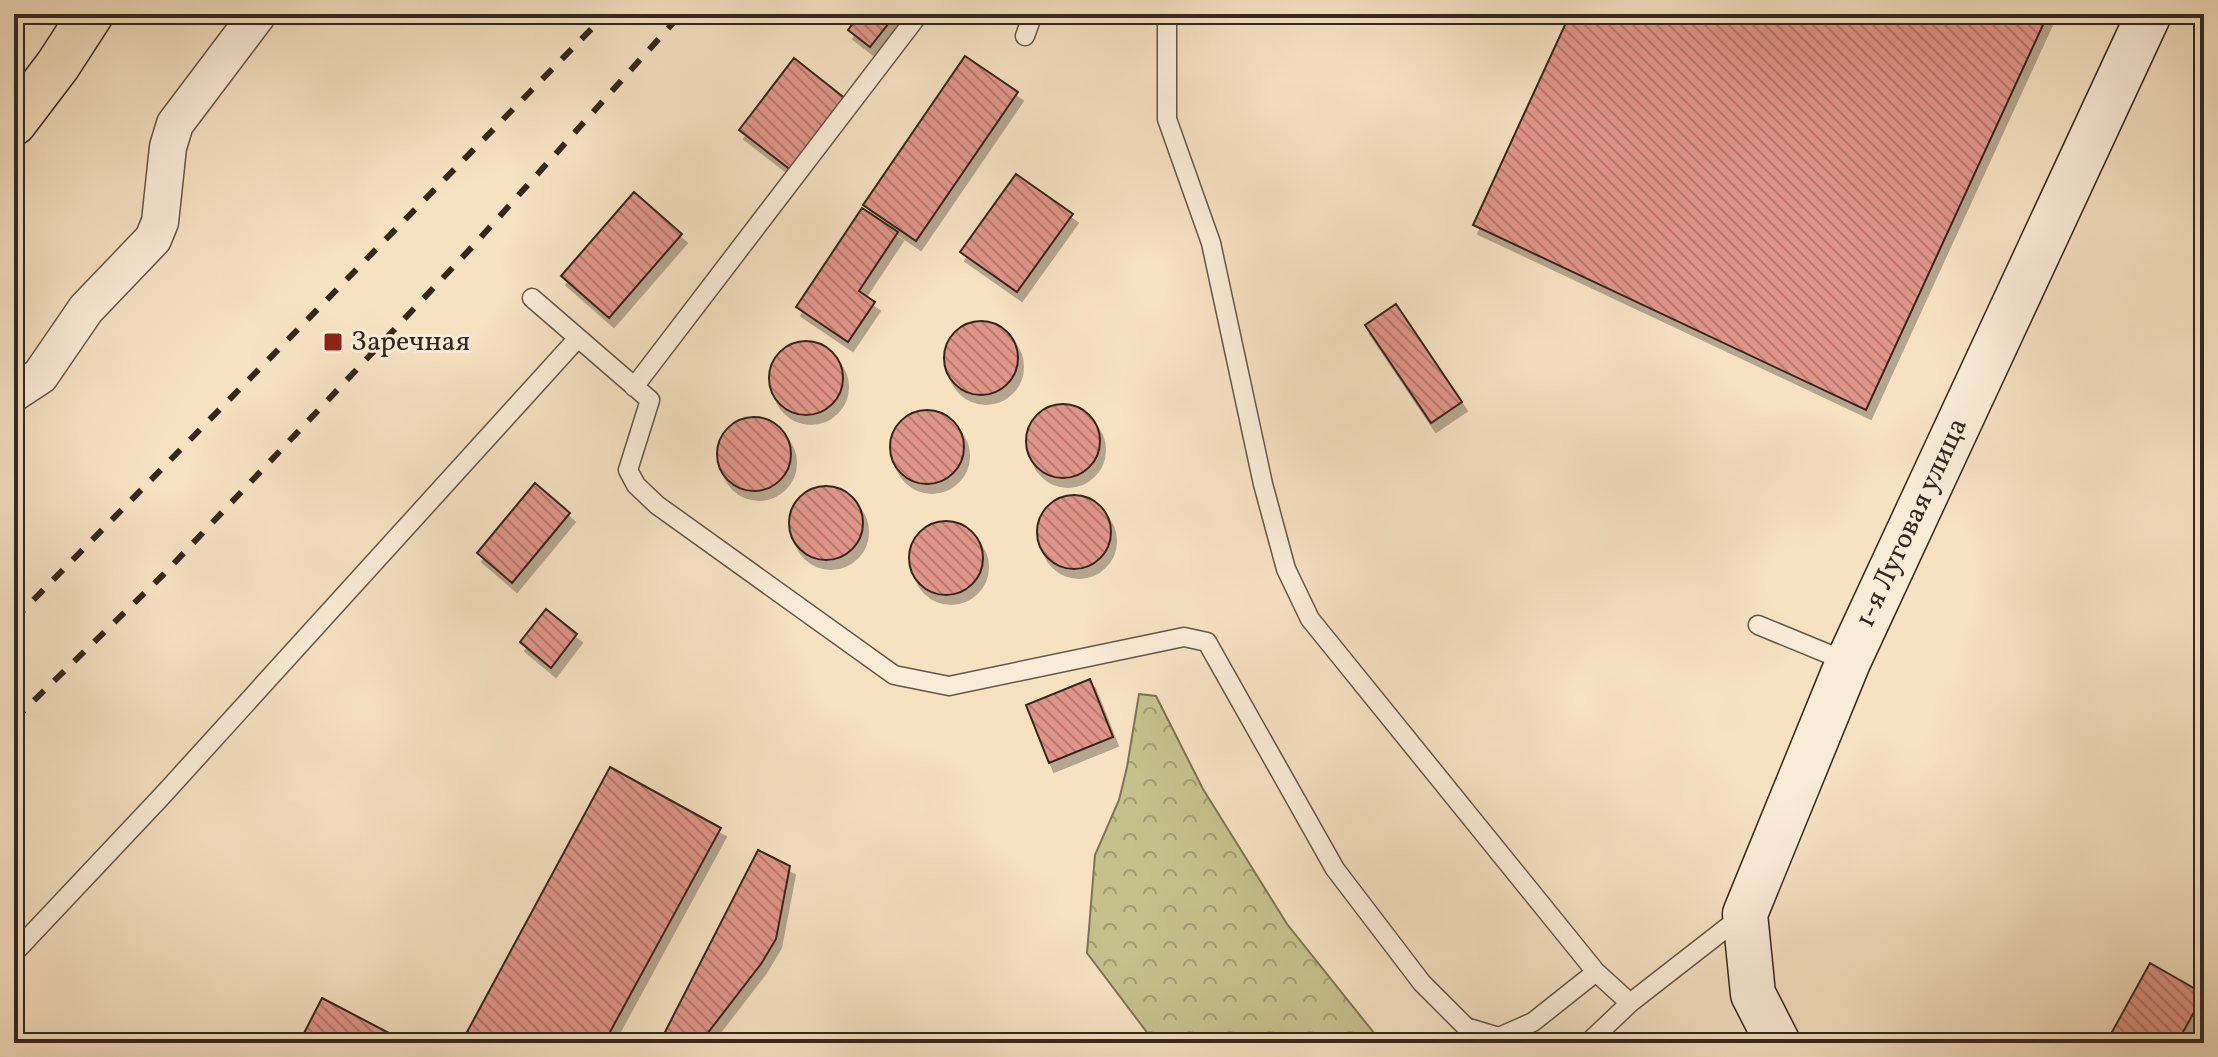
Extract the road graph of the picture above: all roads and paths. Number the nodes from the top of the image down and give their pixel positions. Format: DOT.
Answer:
graph roads {
  1 [pos="91,14"];
  2 [pos="258,14"];
  3 [pos="919,14"];
  4 [pos="1033,14"];
  5 [pos="1167,14"];
  6 [pos="2149,14"];
  7 [pos="1025,36"];
  8 [pos="14,123"];
  9 [pos="532,298"];
  10 [pos="578,338"];
  11 [pos="634,387"];
  12 [pos="14,393"];
  13 [pos="1758,625"];
  14 [pos="1848,662"];
  15 [pos="1745,914"];
  16 [pos="14,953"];
  17 [pos="1596,972"];
  18 [pos="1630,1003"];
  19 [pos="1588,1043"];
  20 [pos="1778,1043"];
  1 -- 8 [label="main road"];
  2 -- 12 [label="street"];
  3 -- 11 [label="lane"];
  4 -- 7 [label="lane"];
  5 -- 17 [label="lane"];
  6 -- 14 [label="main road, 1-я Луговая улица"];
  9 -- 10 [label="lane"];
  10 -- 11 [label="lane"];
  10 -- 16 [label="lane"];
  11 -- 17 [label="lane"];
  13 -- 14 [label="lane"];
  14 -- 15 [label="main road, 1-я Луговая улица"];
  15 -- 18 [label="lane"];
  15 -- 20 [label="main road, 1-я Луговая улица"];
  17 -- 18 [label="lane"];
  18 -- 19 [label="lane"];
}
